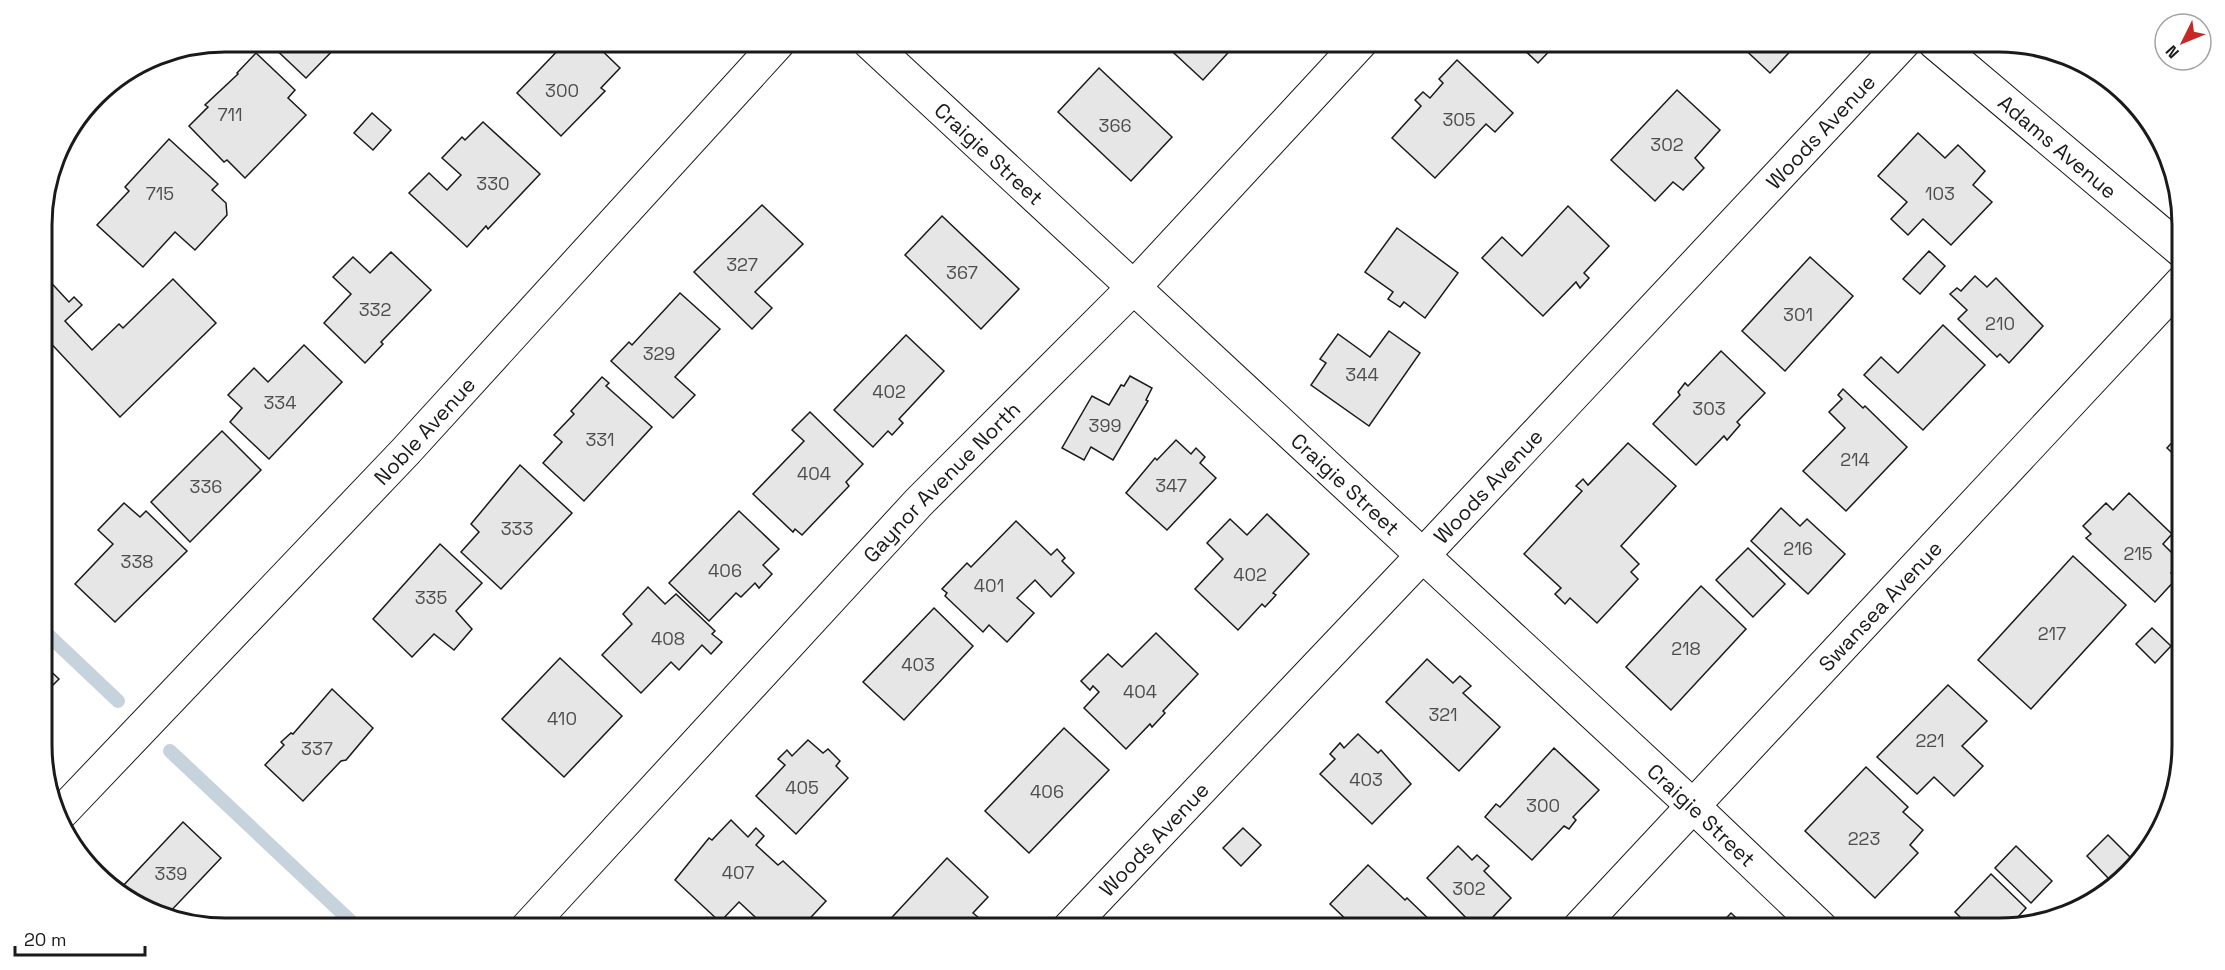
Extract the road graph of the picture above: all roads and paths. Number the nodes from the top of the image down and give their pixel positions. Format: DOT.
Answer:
graph roads {
  1 [pos="1351,52"];
  2 [pos="1895,52"];
  3 [pos="1946,52"];
  4 [pos="769,53"];
  5 [pos="880,53"];
  6 [pos="2172,243"];
  7 [pos="1133,288"];
  8 [pos="2172,293"];
  9 [pos="1423,555"];
  10 [pos="1694,806"];
  11 [pos="65,809"];
  12 [pos="1589,917"];
  13 [pos="1810,917"];
  14 [pos="536,918"];
  15 [pos="1079,918"];
  1 -- 7 [label="street, Gaynor Avenue North"];
  2 -- 9 [label="street, Woods Avenue"];
  3 -- 6 [label="street, Adams Avenue"];
  4 -- 11 [label="street, Noble Avenue"];
  5 -- 7 [label="street, Craigie Street"];
  7 -- 9 [label="street, Craigie Street"];
  7 -- 14 [label="street, Gaynor Avenue North"];
  8 -- 10 [label="street, Swansea Avenue"];
  9 -- 10 [label="street, Craigie Street"];
  9 -- 15 [label="street, Woods Avenue"];
  10 -- 12 [label="street, Swansea Avenue"];
  10 -- 13 [label="street, Craigie Street"];
}
